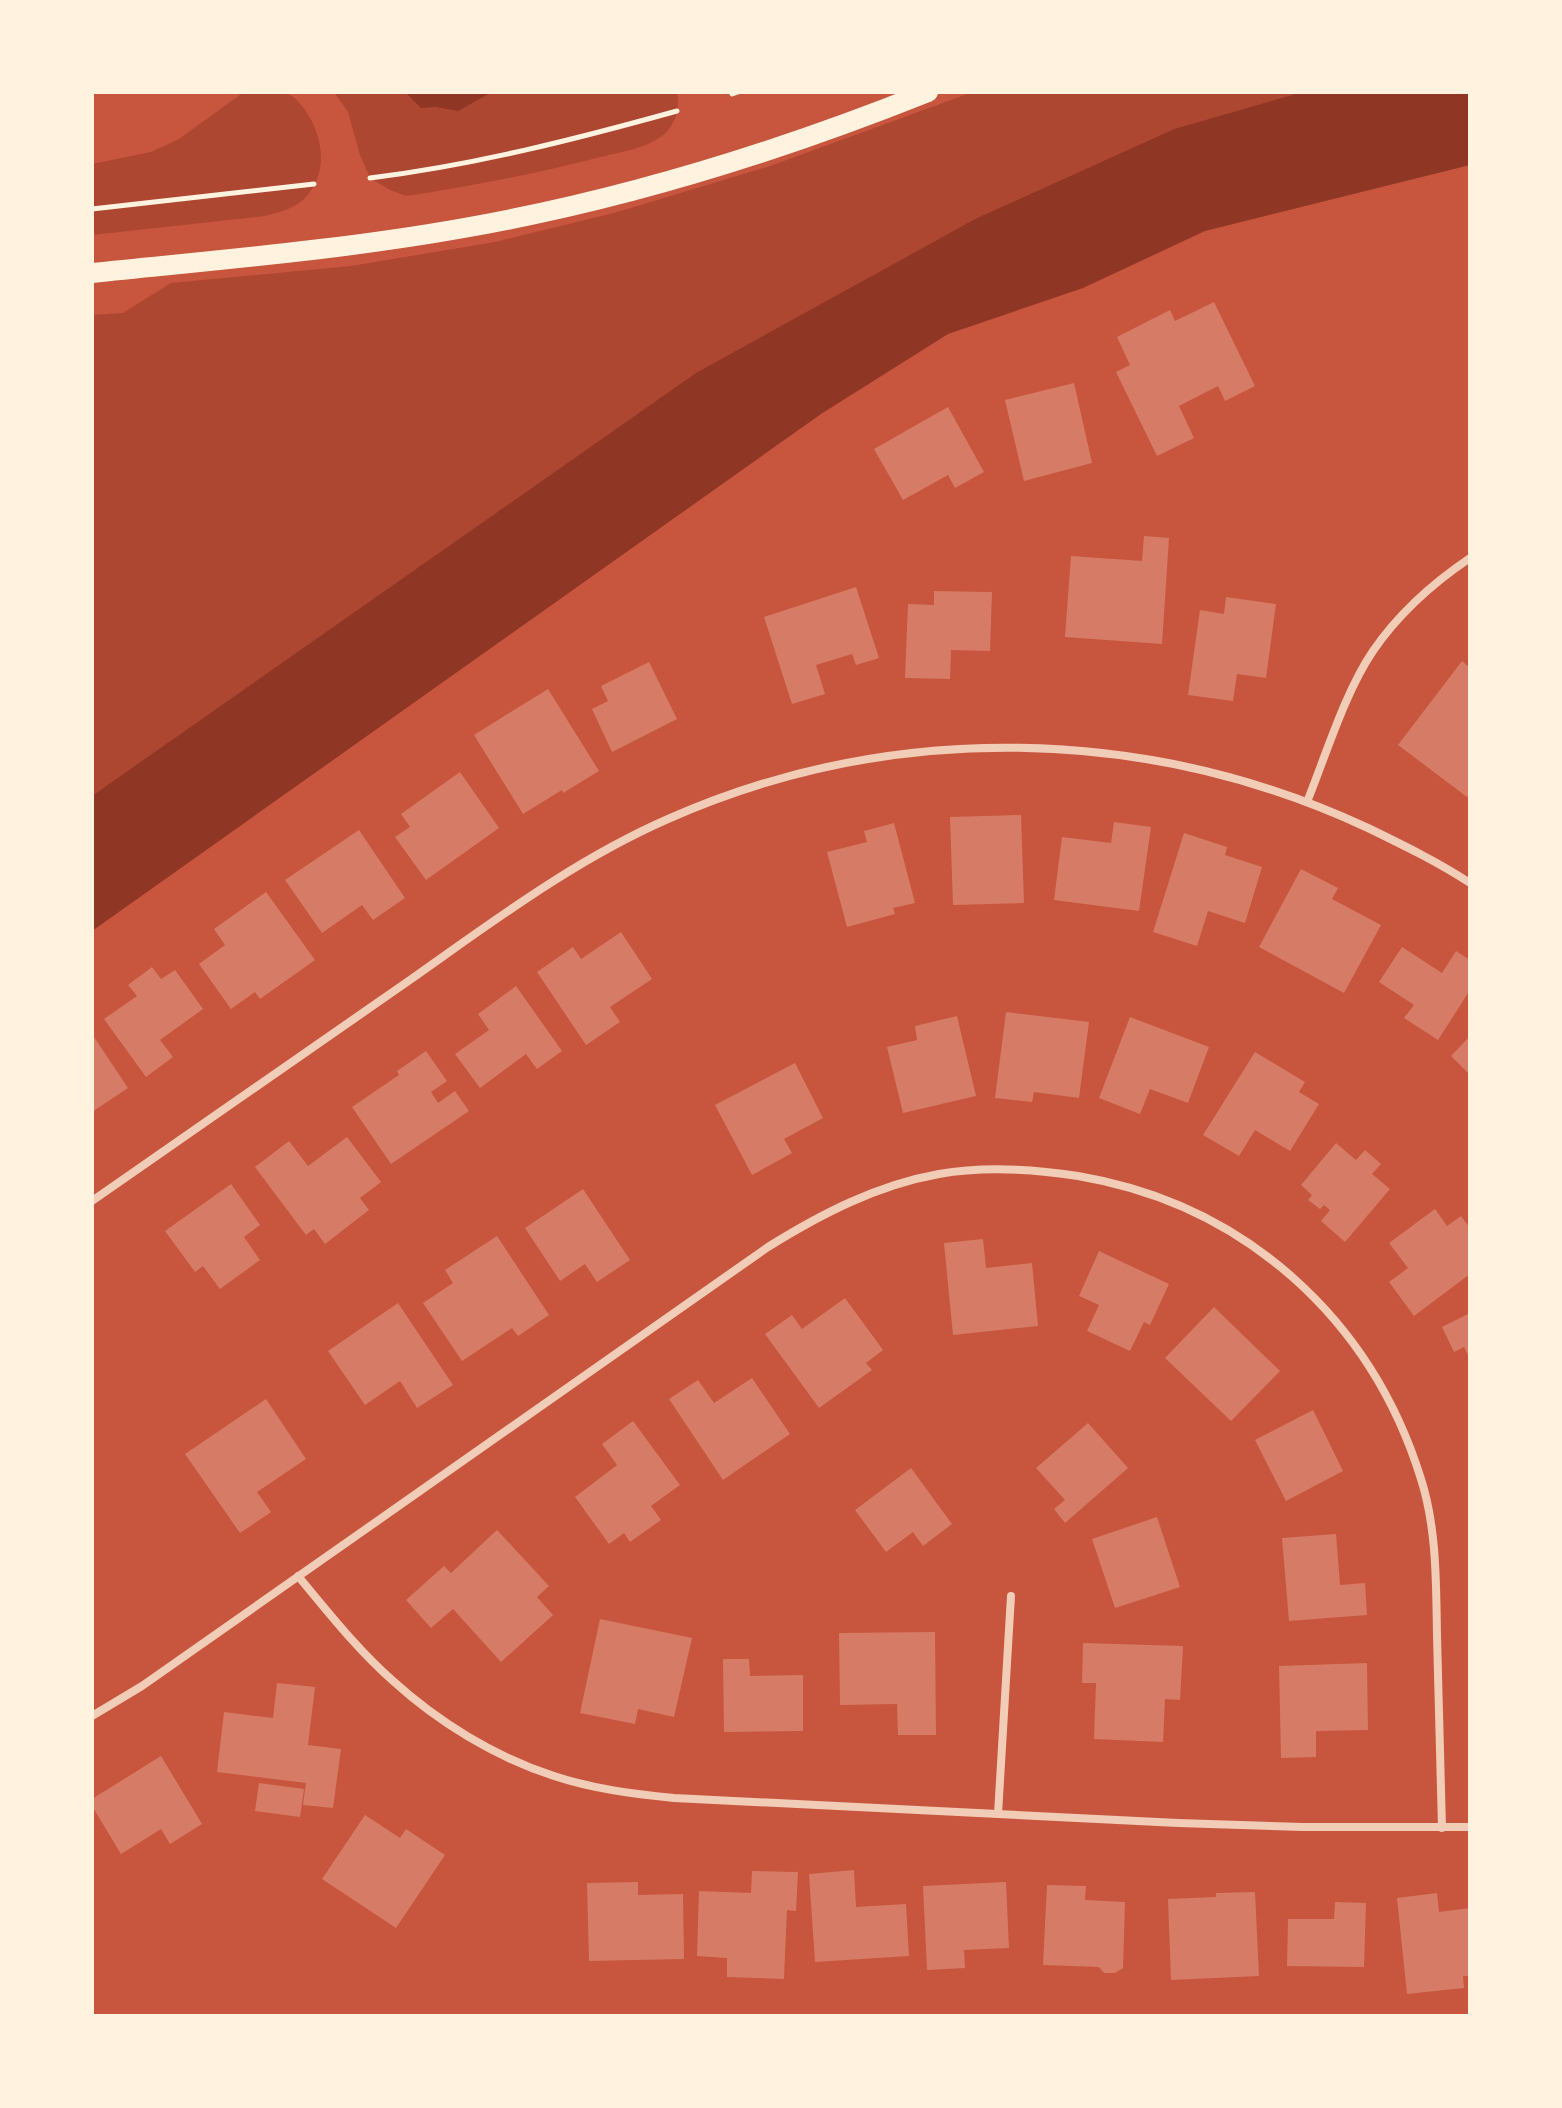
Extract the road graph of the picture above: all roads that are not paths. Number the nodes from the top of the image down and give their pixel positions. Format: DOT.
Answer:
graph roads {
  1 [pos="928,92"];
  2 [pos="92,273"];
  3 [pos="1470,558"];
  4 [pos="1307,802"];
  5 [pos="1470,883"];
  6 [pos="92,1201"];
  7 [pos="298,1576"];
  8 [pos="1011,1596"];
  9 [pos="92,1716"];
  10 [pos="998,1814"];
  11 [pos="1470,1827"];
  12 [pos="1442,1828"];
  1 -- 2 [label="main road"];
  3 -- 4 [label="street"];
  4 -- 5 [label="street"];
  4 -- 6 [label="street"];
  7 -- 9 [label="street"];
  7 -- 10 [label="street"];
  7 -- 12 [label="street"];
  8 -- 10 [label="street"];
  10 -- 12 [label="street"];
  11 -- 12 [label="street"];
}
